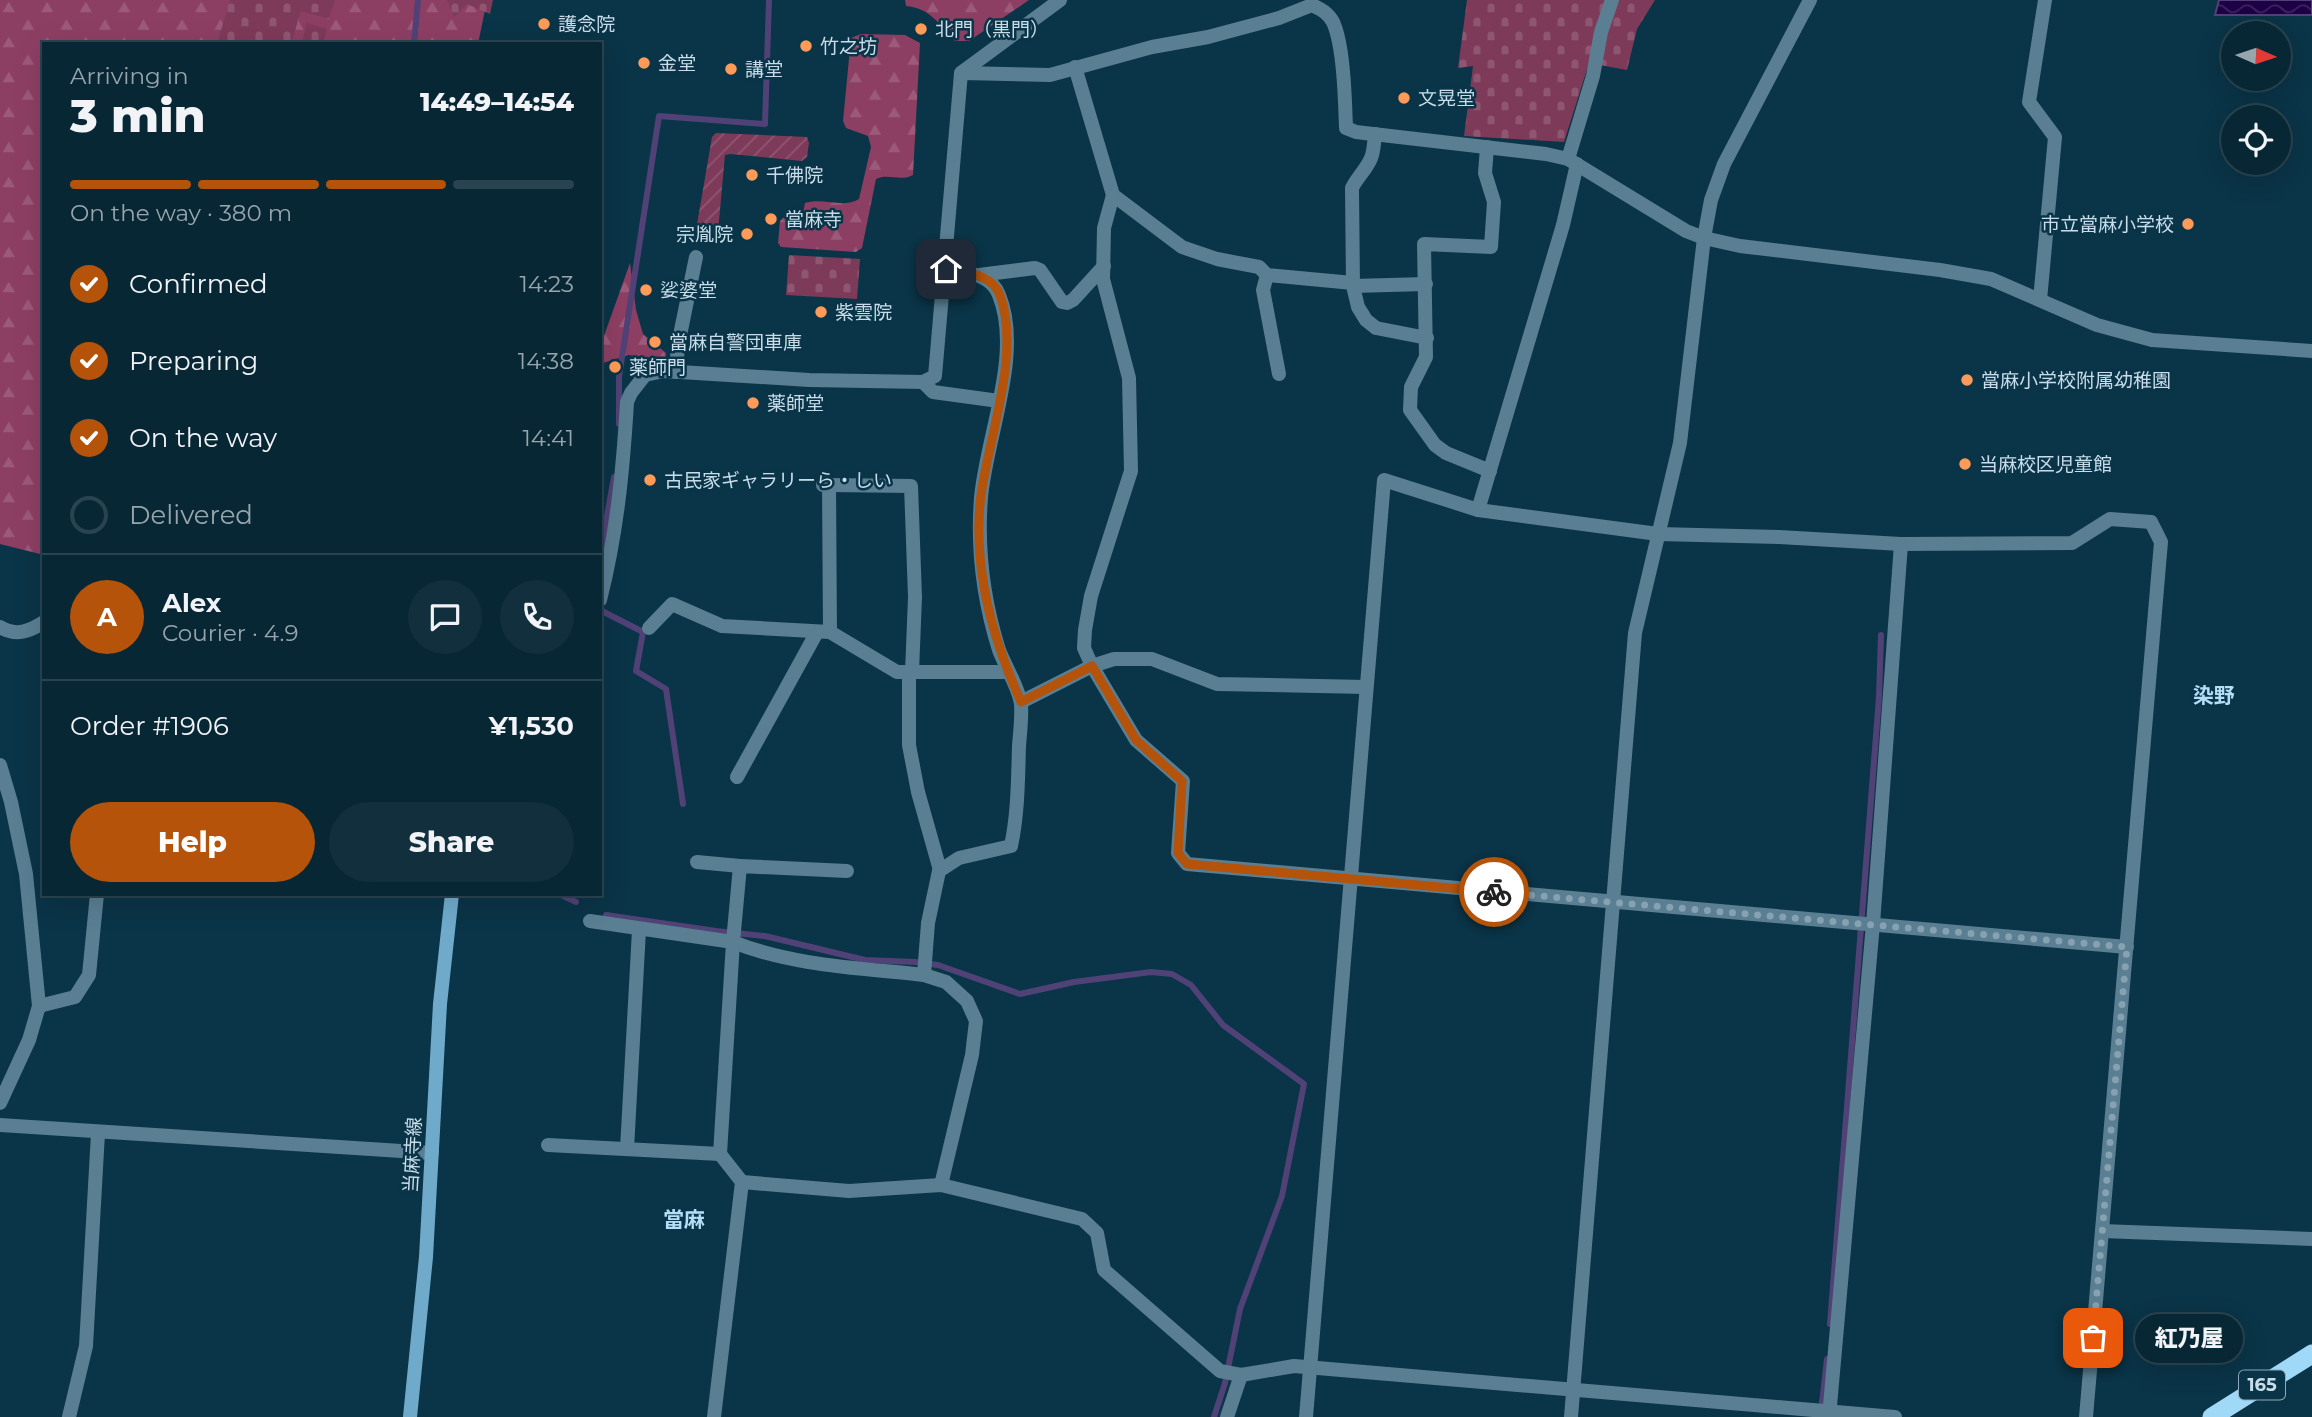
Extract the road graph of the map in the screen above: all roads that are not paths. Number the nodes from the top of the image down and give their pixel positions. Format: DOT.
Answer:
graph roads {
  1 [pos="1060,0"];
  2 [pos="1612,0"];
  3 [pos="1810,0"];
  4 [pos="2045,0"];
  5 [pos="1314,3"];
  6 [pos="1075,67"];
  7 [pos="961,73"];
  8 [pos="1375,134"];
  9 [pos="1487,147"];
  10 [pos="1572,162"];
  11 [pos="1113,195"];
  12 [pos="1704,238"];
  13 [pos="696,257"];
  14 [pos="1104,266"];
  15 [pos="946,269"];
  16 [pos="979,275"];
  17 [pos="1267,275"];
  18 [pos="1426,284"];
  19 [pos="1353,285"];
  20 [pos="2040,300"];
  21 [pos="1427,338"];
  22 [pos="2312,351"];
  23 [pos="676,372"];
  24 [pos="1279,373"];
  25 [pos="923,382"];
  26 [pos="999,401"];
  27 [pos="1490,471"];
  28 [pos="1478,510"];
  29 [pos="1658,534"];
  30 [pos="1901,544"];
  31 [pos="602,592"];
  32 [pos="42,623"];
  33 [pos="0,627"];
  34 [pos="649,628"];
  35 [pos="823,632"];
  36 [pos="1092,666"];
  37 [pos="911,672"];
  38 [pos="1008,672"];
  39 [pos="1366,687"];
  40 [pos="1021,702"];
  41 [pos="0,765"];
  42 [pos="737,777"];
  43 [pos="697,862"];
  44 [pos="740,866"];
  45 [pos="940,870"];
  46 [pos="847,871"];
  47 [pos="1350,879"];
  48 [pos="97,896"];
  49 [pos="452,896"];
  50 [pos="1615,902"];
  51 [pos="590,921"];
  52 [pos="1873,924"];
  53 [pos="639,930"];
  54 [pos="734,935"];
  55 [pos="2127,947"];
  56 [pos="925,966"];
  57 [pos="39,1006"];
  58 [pos="0,1103"];
  59 [pos="0,1125"];
  60 [pos="98,1133"];
  61 [pos="548,1145"];
  62 [pos="627,1149"];
  63 [pos="432,1153"];
  64 [pos="720,1154"];
  65 [pos="742,1182"];
  66 [pos="941,1185"];
  67 [pos="2102,1231"];
  68 [pos="2312,1239"];
  69 [pos="2312,1354"];
  70 [pos="1310,1367"];
  71 [pos="1238,1375"];
  72 [pos="1572,1390"];
  73 [pos="1830,1414"];
  74 [pos="69,1417"];
  75 [pos="410,1417"];
  76 [pos="714,1417"];
  77 [pos="1227,1417"];
  78 [pos="1306,1417"];
  79 [pos="1571,1417"];
  80 [pos="1895,1417"];
  81 [pos="2086,1417"];
  82 [pos="2212,1417"];
  1 -- 7 [label="street"];
  2 -- 10 [label="street"];
  3 -- 12 [label="street"];
  4 -- 20 [label="street"];
  5 -- 6 [label="street"];
  5 -- 8 [label="street"];
  6 -- 7 [label="street"];
  6 -- 11 [label="street"];
  7 -- 15 [label="street"];
  8 -- 9 [label="street"];
  8 -- 19 [label="street"];
  9 -- 10 [label="street"];
  9 -- 18 [label="street"];
  10 -- 12 [label="street"];
  10 -- 27 [label="street"];
  11 -- 14 [label="street"];
  11 -- 17 [label="street"];
  12 -- 20 [label="street"];
  12 -- 29 [label="street"];
  13 -- 23 [label="street"];
  14 -- 16 [label="street"];
  14 -- 36 [label="street"];
  15 -- 16 [label="street"];
  15 -- 25 [label="street"];
  16 -- 26 [label="street"];
  17 -- 19 [label="street"];
  17 -- 24 [label="street"];
  18 -- 19 [label="street"];
  18 -- 21 [label="street"];
  19 -- 21 [label="street"];
  20 -- 22 [label="street"];
  21 -- 27 [label="street"];
  23 -- 25 [label="street"];
  23 -- 31 [label="street"];
  25 -- 26 [label="street"];
  26 -- 38 [label="street"];
  27 -- 28 [label="street"];
  28 -- 29 [label="street"];
  28 -- 39 [label="street"];
  29 -- 30 [label="street"];
  29 -- 50 [label="street"];
  30 -- 52 [label="street"];
  30 -- 55 [label="street"];
  32 -- 33 [label="street"];
  34 -- 35 [label="street"];
  35 -- 37 [label="street"];
  35 -- 37 [label="street"];
  35 -- 42 [label="street"];
  36 -- 39 [label="street"];
  36 -- 40 [label="street"];
  36 -- 47 [label="street"];
  37 -- 38 [label="street"];
  37 -- 45 [label="street"];
  38 -- 40 [label="street"];
  39 -- 47 [label="street"];
  40 -- 45 [label="street"];
  41 -- 57 [label="street"];
  43 -- 44 [label="street"];
  44 -- 46 [label="street"];
  44 -- 54 [label="street"];
  45 -- 56 [label="street"];
  47 -- 50 [label="street"];
  47 -- 70 [label="street"];
  48 -- 57 [label="street"];
  49 -- 63 [label="main road, 当麻寺線"];
  50 -- 52 [label="street"];
  50 -- 72 [label="street"];
  51 -- 53 [label="street"];
  52 -- 55 [label="street"];
  52 -- 73 [label="street"];
  53 -- 54 [label="street"];
  53 -- 62 [label="street"];
  54 -- 56 [label="street"];
  54 -- 64 [label="street"];
  55 -- 67 [label="street"];
  56 -- 66 [label="street"];
  57 -- 58 [label="street"];
  59 -- 60 [label="street"];
  60 -- 63 [label="street"];
  60 -- 74 [label="street"];
  61 -- 62 [label="street"];
  62 -- 64 [label="street"];
  63 -- 75 [label="main road, 当麻寺線"];
  64 -- 65 [label="street"];
  65 -- 66 [label="street"];
  65 -- 76 [label="street"];
  66 -- 71 [label="street"];
  67 -- 68 [label="street"];
  67 -- 81 [label="street"];
  69 -- 82 [label="highway, 165"];
  70 -- 71 [label="street"];
  70 -- 72 [label="street"];
  70 -- 78 [label="street"];
  71 -- 77 [label="street"];
  72 -- 73 [label="street"];
  72 -- 79 [label="street"];
  73 -- 80 [label="street"];
}
